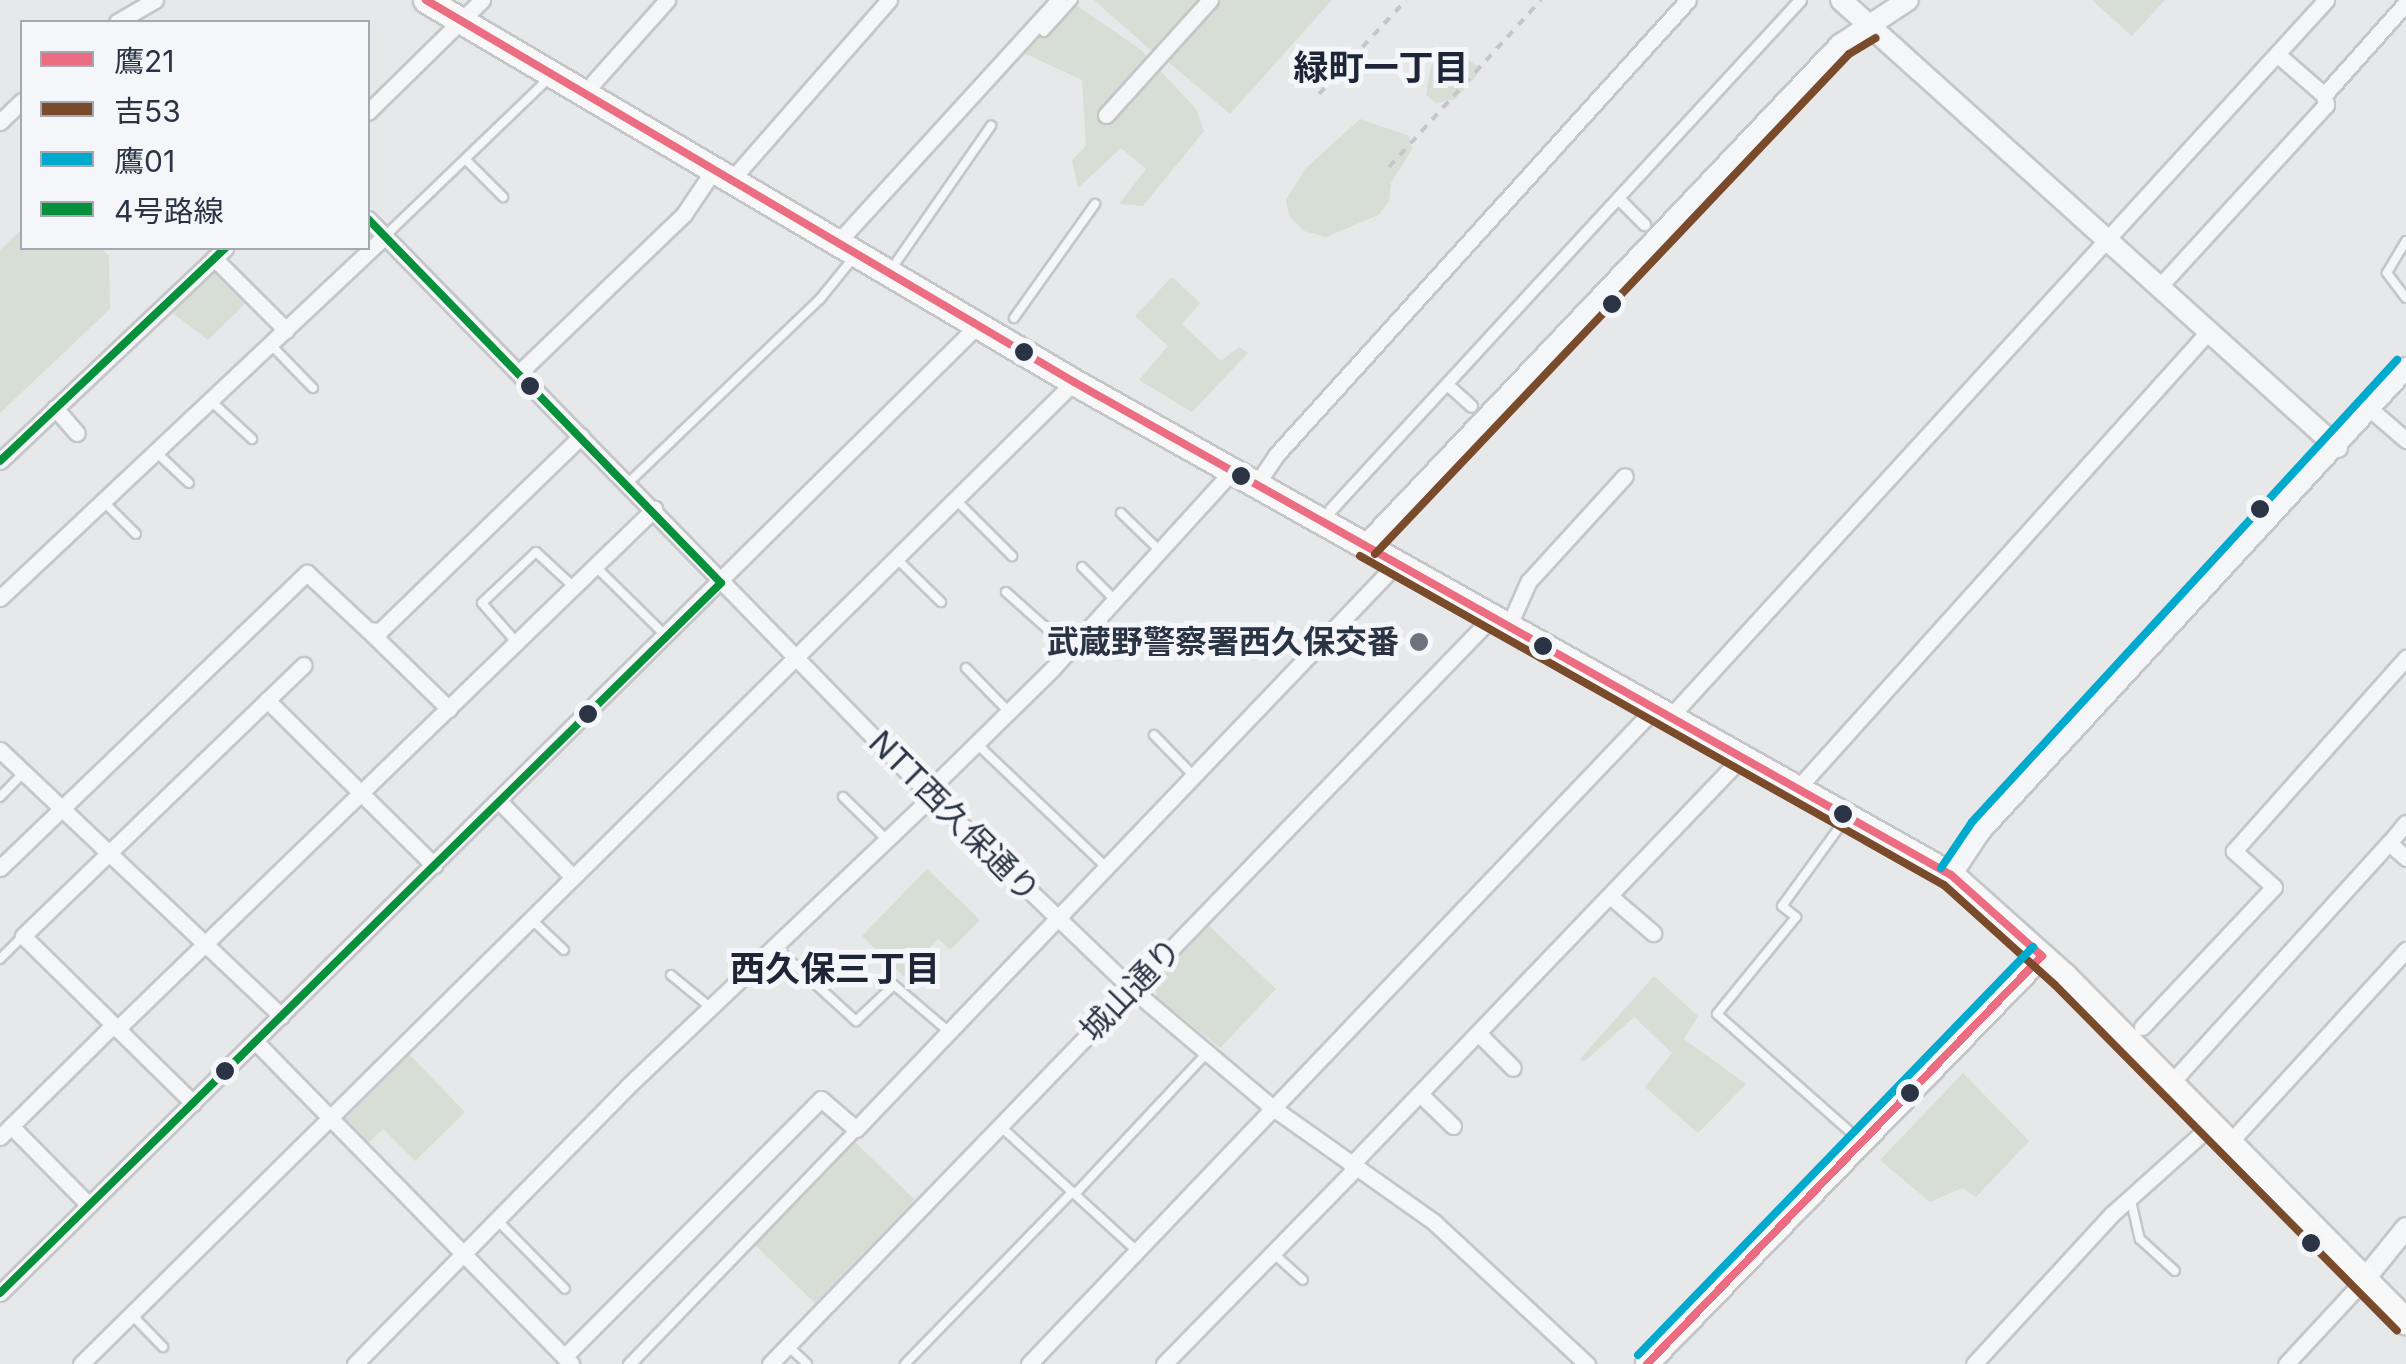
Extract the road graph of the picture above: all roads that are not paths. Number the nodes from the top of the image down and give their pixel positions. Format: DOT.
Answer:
graph roads {
  1 [pos="154,0"];
  2 [pos="426,0"];
  3 [pos="482,0"];
  4 [pos="667,0"];
  5 [pos="889,0"];
  6 [pos="1059,0"];
  7 [pos="1073,0"];
  8 [pos="1210,0"];
  9 [pos="1688,0"];
  10 [pos="1800,0"];
  11 [pos="1841,0"];
  12 [pos="1908,0"];
  13 [pos="2326,0"];
  14 [pos="2406,2"];
  15 [pos="120,20"];
  16 [pos="462,21"];
  17 [pos="1870,27"];
  18 [pos="1044,32"];
  19 [pos="2277,54"];
  20 [pos="594,82"];
  21 [pos="544,84"];
  22 [pos="2324,95"];
  23 [pos="20,103"];
  24 [pos="370,110"];
  25 [pos="1106,114"];
  26 [pos="0,122"];
  27 [pos="992,126"];
  28 [pos="465,160"];
  29 [pos="724,173"];
  30 [pos="502,197"];
  31 [pos="1618,198"];
  32 [pos="1094,204"];
  33 [pos="370,221"];
  34 [pos="1644,224"];
  35 [pos="385,236"];
  36 [pos="2106,240"];
  37 [pos="2406,241"];
  38 [pos="848,248"];
  39 [pos="220,253"];
  40 [pos="897,261"];
  41 [pos="2159,287"];
  42 [pos="2406,298"];
  43 [pos="1014,318"];
  44 [pos="978,325"];
  45 [pos="286,330"];
  46 [pos="2208,332"];
  47 [pos="270,344"];
  48 [pos="2406,368"];
  49 [pos="519,373"];
  50 [pos="1074,382"];
  51 [pos="1448,385"];
  52 [pos="313,388"];
  53 [pos="210,401"];
  54 [pos="1472,406"];
  55 [pos="55,408"];
  56 [pos="2370,409"];
  57 [pos="77,434"];
  58 [pos="581,436"];
  59 [pos="252,439"];
  60 [pos="2406,440"];
  61 [pos="2338,448"];
  62 [pos="156,452"];
  63 [pos="0,460"];
  64 [pos="1232,472"];
  65 [pos="1624,476"];
  66 [pos="628,482"];
  67 [pos="189,483"];
  68 [pos="1256,485"];
  69 [pos="957,501"];
  70 [pos="104,502"];
  71 [pos="1331,508"];
  72 [pos="654,510"];
  73 [pos="1120,514"];
  74 [pos="136,534"];
  75 [pos="1366,545"];
  76 [pos="1158,549"];
  77 [pos="1012,556"];
  78 [pos="896,558"];
  79 [pos="1397,563"];
  80 [pos="596,567"];
  81 [pos="1082,567"];
  82 [pos="722,582"];
  83 [pos="575,588"];
  84 [pos="1006,592"];
  85 [pos="0,598"];
  86 [pos="1114,598"];
  87 [pos="941,602"];
  88 [pos="1503,615"];
  89 [pos="368,630"];
  90 [pos="666,636"];
  91 [pos="518,643"];
  92 [pos="1070,649"];
  93 [pos="795,657"];
  94 [pos="2406,658"];
  95 [pos="304,664"];
  96 [pos="966,668"];
  97 [pos="267,700"];
  98 [pos="450,709"];
  99 [pos="1010,712"];
  100 [pos="1662,713"];
  101 [pos="1154,735"];
  102 [pos="978,744"];
  103 [pos="0,750"];
  104 [pos="1741,758"];
  105 [pos="24,772"];
  106 [pos="1196,778"];
  107 [pos="1797,789"];
  108 [pos="360,791"];
  109 [pos="929,795"];
  110 [pos="0,797"];
  111 [pos="842,797"];
  112 [pos="499,801"];
  113 [pos="62,808"];
  114 [pos="2406,823"];
  115 [pos="1838,829"];
  116 [pos="887,840"];
  117 [pos="2389,842"];
  118 [pos="110,851"];
  119 [pos="2406,858"];
  120 [pos="434,865"];
  121 [pos="1106,867"];
  122 [pos="0,868"];
  123 [pos="1950,874"];
  124 [pos="572,876"];
  125 [pos="1610,896"];
  126 [pos="530,918"];
  127 [pos="1056,918"];
  128 [pos="1653,933"];
  129 [pos="23,936"];
  130 [pos="205,942"];
  131 [pos="775,948"];
  132 [pos="564,950"];
  133 [pos="2406,950"];
  134 [pos="2042,956"];
  135 [pos="0,958"];
  136 [pos="671,976"];
  137 [pos="1132,989"];
  138 [pos="710,1008"];
  139 [pos="281,1016"];
  140 [pos="114,1027"];
  141 [pos="2142,1027"];
  142 [pos="948,1031"];
  143 [pos="1478,1033"];
  144 [pos="256,1041"];
  145 [pos="1205,1055"];
  146 [pos="1513,1068"];
  147 [pos="2171,1084"];
  148 [pos="1420,1094"];
  149 [pos="193,1103"];
  150 [pos="1273,1108"];
  151 [pos="330,1118"];
  152 [pos="1000,1126"];
  153 [pos="1453,1126"];
  154 [pos="856,1129"];
  155 [pos="1848,1130"];
  156 [pos="6,1132"];
  157 [pos="2219,1134"];
  158 [pos="1353,1167"];
  159 [pos="1073,1193"];
  160 [pos="2130,1201"];
  161 [pos="89,1205"];
  162 [pos="497,1220"];
  163 [pos="2406,1228"];
  164 [pos="1138,1252"];
  165 [pos="1273,1252"];
  166 [pos="465,1253"];
  167 [pos="2175,1271"];
  168 [pos="1303,1280"];
  169 [pos="2363,1280"];
  170 [pos="565,1289"];
  171 [pos="0,1292"];
  172 [pos="131,1314"];
  173 [pos="2406,1321"];
  174 [pos="788,1346"];
  175 [pos="163,1347"];
  176 [pos="564,1362"];
  177 [pos="81,1364"];
  178 [pos="355,1364"];
  179 [pos="629,1364"];
  180 [pos="770,1364"];
  181 [pos="807,1364"];
  182 [pos="905,1364"];
  183 [pos="1029,1364"];
  184 [pos="1164,1364"];
  185 [pos="1587,1364"];
  186 [pos="1647,1364"];
  187 [pos="1974,1364"];
  188 [pos="2286,1364"];
  1 -- 15 [label="street"];
  2 -- 16 [label="main road"];
  3 -- 16 [label="street"];
  4 -- 20 [label="street"];
  5 -- 29 [label="street"];
  6 -- 38 [label="street"];
  7 -- 18 [label="lane"];
  8 -- 25 [label="street"];
  9 -- 68 [label="street"];
  10 -- 31 [label="street"];
  11 -- 17 [label="street"];
  12 -- 17 [label="street"];
  13 -- 19 [label="street"];
  14 -- 22 [label="street"];
  16 -- 24 [label="street"];
  16 -- 29 [label="main road"];
  17 -- 36 [label="street"];
  17 -- 75 [label="street"];
  19 -- 22 [label="street"];
  19 -- 36 [label="street"];
  21 -- 28 [label="lane"];
  22 -- 41 [label="street"];
  23 -- 26 [label="street"];
  27 -- 40 [label="lane"];
  28 -- 30 [label="lane"];
  28 -- 35 [label="lane"];
  29 -- 38 [label="main road"];
  29 -- 49 [label="street"];
  31 -- 34 [label="street"];
  31 -- 51 [label="street"];
  32 -- 43 [label="lane"];
  33 -- 35 [label="street, NTT西久保通り"];
  35 -- 45 [label="street"];
  35 -- 49 [label="street, NTT西久保通り"];
  36 -- 41 [label="street"];
  36 -- 100 [label="street"];
  37 -- 42 [label="lane"];
  38 -- 44 [label="main road"];
  38 -- 66 [label="lane"];
  39 -- 45 [label="street"];
  39 -- 55 [label="street"];
  41 -- 46 [label="street"];
  44 -- 50 [label="main road"];
  44 -- 82 [label="street"];
  45 -- 47 [label="street"];
  46 -- 61 [label="street"];
  46 -- 107 [label="street"];
  47 -- 52 [label="lane"];
  47 -- 53 [label="street"];
  48 -- 56 [label="street"];
  49 -- 58 [label="street, NTT西久保通り"];
  50 -- 64 [label="main road"];
  50 -- 69 [label="street"];
  51 -- 54 [label="street"];
  51 -- 71 [label="street"];
  53 -- 59 [label="lane"];
  53 -- 62 [label="street"];
  55 -- 57 [label="street"];
  55 -- 63 [label="street"];
  56 -- 60 [label="street"];
  56 -- 61 [label="street"];
  58 -- 66 [label="street, NTT西久保通り"];
  58 -- 89 [label="street"];
  61 -- 123 [label="street"];
  62 -- 67 [label="lane"];
  62 -- 70 [label="street"];
  64 -- 68 [label="main road"];
  64 -- 76 [label="street"];
  65 -- 88 [label="street, 城山通り"];
  66 -- 72 [label="street, NTT西久保通り"];
  68 -- 75 [label="main road"];
  69 -- 77 [label="lane"];
  69 -- 78 [label="street"];
  70 -- 74 [label="lane"];
  70 -- 85 [label="street"];
  72 -- 80 [label="street"];
  72 -- 82 [label="street, NTT西久保通り"];
  73 -- 76 [label="lane"];
  75 -- 79 [label="main road"];
  76 -- 86 [label="street"];
  78 -- 87 [label="lane"];
  78 -- 93 [label="street"];
  79 -- 88 [label="main road"];
  79 -- 106 [label="street"];
  80 -- 83 [label="street"];
  80 -- 90 [label="lane"];
  81 -- 86 [label="lane"];
  82 -- 90 [label="street"];
  82 -- 93 [label="street, NTT西久保通り"];
  83 -- 91 [label="street"];
  83 -- 91 [label="lane"];
  84 -- 92 [label="lane"];
  86 -- 92 [label="street"];
  88 -- 100 [label="main road"];
  88 -- 137 [label="street, 城山通り"];
  89 -- 98 [label="street"];
  89 -- 113 [label="street"];
  90 -- 112 [label="street"];
  91 -- 98 [label="street"];
  92 -- 99 [label="street"];
  93 -- 109 [label="street, NTT西久保通り"];
  93 -- 124 [label="street"];
  94 -- 141 [label="street"];
  95 -- 97 [label="street"];
  96 -- 99 [label="lane"];
  97 -- 108 [label="street"];
  97 -- 118 [label="street"];
  98 -- 108 [label="street"];
  99 -- 102 [label="street"];
  100 -- 104 [label="main road"];
  100 -- 150 [label="street"];
  101 -- 106 [label="lane"];
  102 -- 109 [label="street"];
  102 -- 121 [label="lane"];
  103 -- 105 [label="street"];
  104 -- 107 [label="main road"];
  104 -- 125 [label="street"];
  105 -- 110 [label="lane"];
  105 -- 113 [label="street"];
  106 -- 121 [label="street"];
  107 -- 123 [label="main road"];
  108 -- 120 [label="street"];
  108 -- 130 [label="street"];
  109 -- 116 [label="street"];
  109 -- 127 [label="street, NTT西久保通り"];
  111 -- 116 [label="lane"];
  112 -- 120 [label="street"];
  112 -- 124 [label="street"];
  113 -- 118 [label="street"];
  113 -- 122 [label="street"];
  114 -- 117 [label="street"];
  115 -- 155 [label="lane"];
  116 -- 131 [label="street"];
  117 -- 119 [label="street"];
  117 -- 147 [label="street"];
  118 -- 129 [label="street"];
  118 -- 130 [label="street"];
  120 -- 139 [label="street"];
  121 -- 127 [label="street"];
  123 -- 134 [label="main road"];
  124 -- 126 [label="street"];
  125 -- 128 [label="street"];
  125 -- 143 [label="street"];
  126 -- 132 [label="lane"];
  126 -- 151 [label="street"];
  127 -- 137 [label="street, NTT西久保通り"];
  127 -- 142 [label="street"];
  129 -- 135 [label="lane"];
  129 -- 140 [label="street"];
  130 -- 139 [label="street"];
  130 -- 140 [label="street"];
  131 -- 138 [label="street"];
  131 -- 142 [label="lane"];
  133 -- 157 [label="street"];
  134 -- 147 [label="main road"];
  134 -- 186 [label="main road"];
  136 -- 138 [label="lane"];
  137 -- 145 [label="street, NTT西久保通り"];
  137 -- 152 [label="street, 城山通り"];
  138 -- 162 [label="street"];
  139 -- 144 [label="street"];
  140 -- 149 [label="street"];
  140 -- 156 [label="street"];
  142 -- 154 [label="street"];
  143 -- 146 [label="street"];
  143 -- 148 [label="street"];
  144 -- 149 [label="street"];
  144 -- 151 [label="street"];
  145 -- 150 [label="street, NTT西久保通り"];
  145 -- 159 [label="lane"];
  147 -- 157 [label="main road"];
  148 -- 153 [label="street"];
  148 -- 158 [label="street"];
  149 -- 161 [label="street"];
  150 -- 158 [label="street, NTT西久保通り"];
  150 -- 164 [label="street"];
  151 -- 166 [label="street"];
  151 -- 172 [label="street"];
  152 -- 159 [label="lane"];
  152 -- 174 [label="street, 城山通り"];
  154 -- 176 [label="street"];
  154 -- 179 [label="street"];
  156 -- 161 [label="street"];
  157 -- 160 [label="street"];
  157 -- 169 [label="main road"];
  158 -- 165 [label="street"];
  158 -- 185 [label="street, NTT西久保通り"];
  159 -- 164 [label="lane"];
  159 -- 182 [label="lane"];
  160 -- 167 [label="lane"];
  160 -- 187 [label="street"];
  161 -- 171 [label="street"];
  162 -- 166 [label="street"];
  162 -- 170 [label="lane"];
  163 -- 169 [label="street"];
  164 -- 183 [label="street"];
  165 -- 168 [label="lane"];
  165 -- 184 [label="street"];
  166 -- 176 [label="street"];
  166 -- 178 [label="street"];
  169 -- 173 [label="main road"];
  169 -- 188 [label="street"];
  172 -- 175 [label="lane"];
  172 -- 177 [label="street"];
  174 -- 180 [label="street, 城山通り"];
  174 -- 181 [label="lane"];
}
